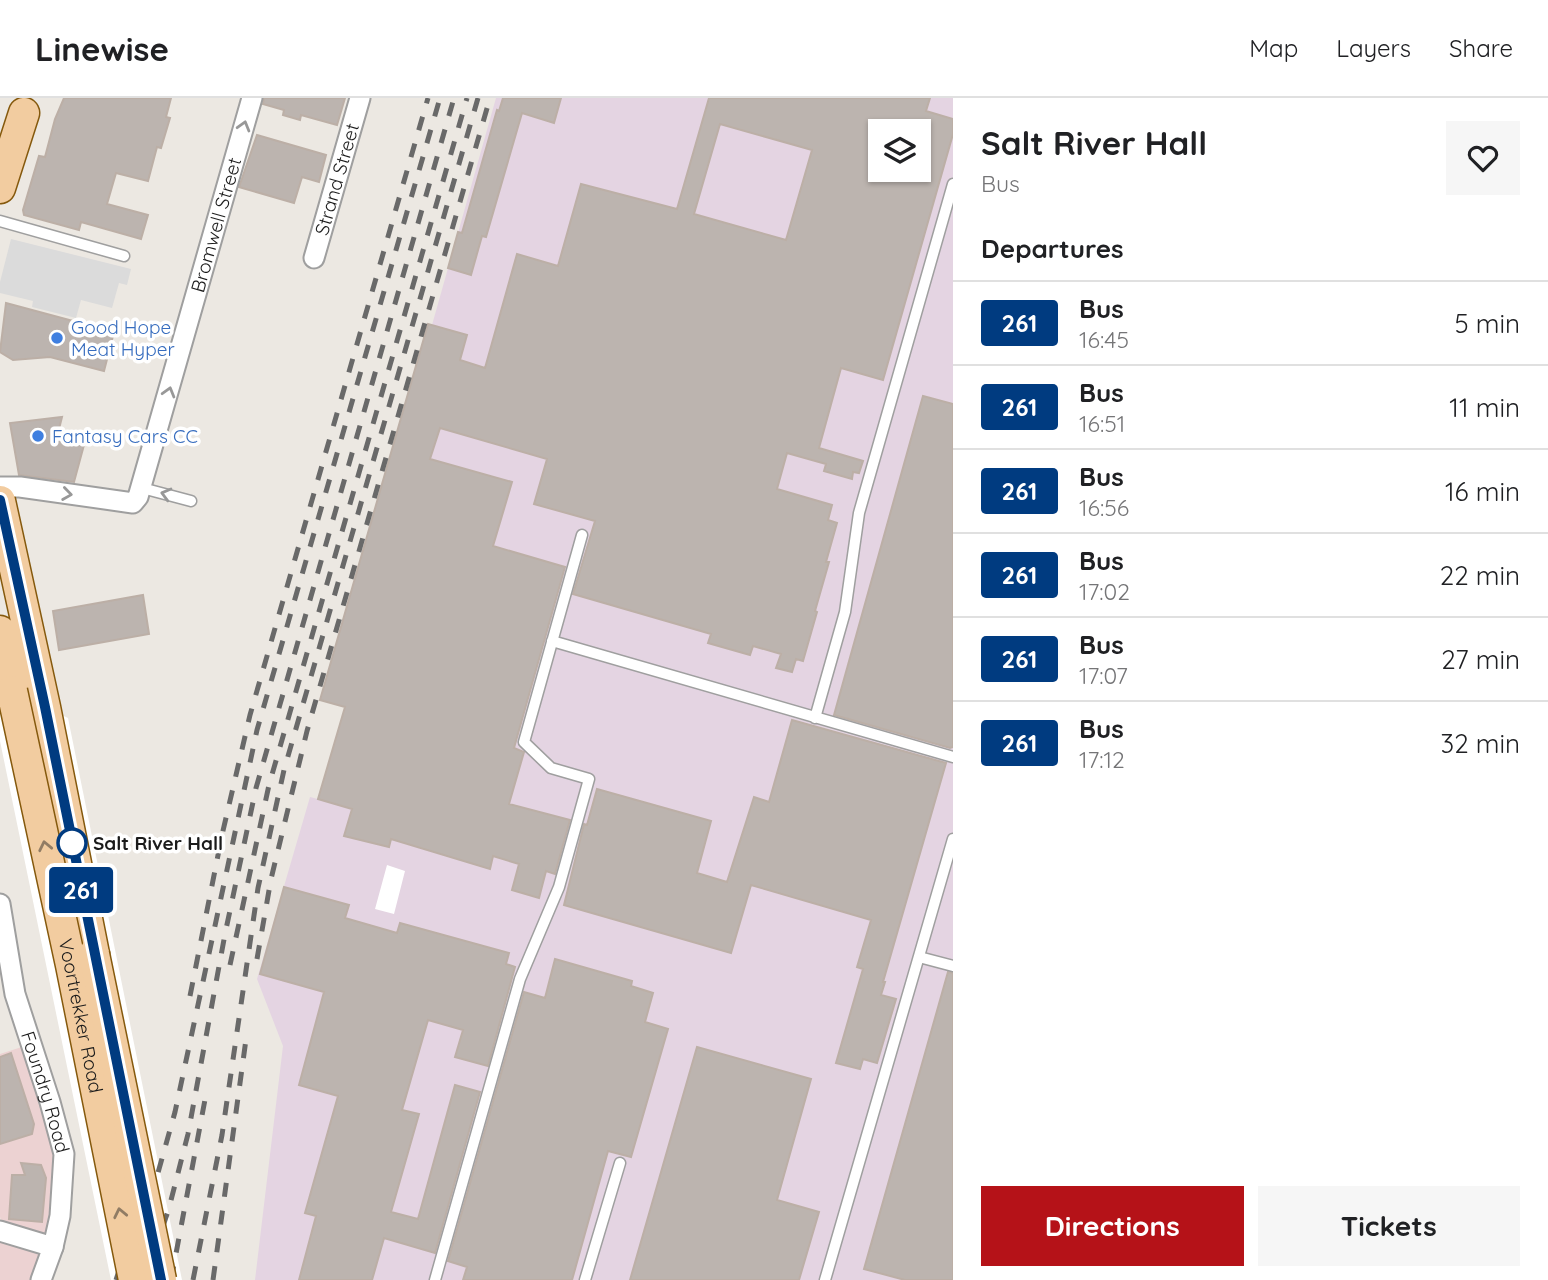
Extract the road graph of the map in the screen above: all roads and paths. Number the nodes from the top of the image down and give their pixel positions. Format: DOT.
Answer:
graph roads {
  1 [pos="252,98"];
  2 [pos="360,98"];
  3 [pos="27,106"];
  4 [pos="0,158"];
  5 [pos="953,184"];
  6 [pos="0,188"];
  7 [pos="0,221"];
  8 [pos="124,256"];
  9 [pos="314,258"];
  10 [pos="0,488"];
  11 [pos="142,488"];
  12 [pos="0,501"];
  13 [pos="191,501"];
  14 [pos="582,535"];
  15 [pos="0,631"];
  16 [pos="552,641"];
  17 [pos="815,718"];
  18 [pos="953,757"];
  19 [pos="953,839"];
  20 [pos="0,904"];
  21 [pos="919,957"];
  22 [pos="953,966"];
  23 [pos="620,1163"];
  24 [pos="0,1231"];
  25 [pos="53,1247"];
  26 [pos="41,1280"];
  27 [pos="134,1280"];
  28 [pos="161,1280"];
  29 [pos="435,1280"];
  30 [pos="585,1280"];
  31 [pos="825,1280"];
  11 -- 1 [label="street, Bromwell Street, one-way"];
  2 -- 9 [label="street, Strand Street"];
  3 -- 4 [label="main road"];
  3 -- 6 [label="main road"];
  5 -- 17 [label="lane"];
  7 -- 8 [label="lane"];
  10 -- 11 [label="street, one-way"];
  13 -- 11 [label="lane, one-way"];
  12 -- 28 [label="main road, Voortrekker Road, bridge"];
  14 -- 16 [label="lane"];
  27 -- 15 [label="main road, Voortrekker Road, one-way, bridge"];
  16 -- 17 [label="lane"];
  16 -- 29 [label="lane"];
  17 -- 18 [label="lane"];
  19 -- 21 [label="lane"];
  20 -- 25 [label="street, Foundry Road"];
  21 -- 22 [label="lane"];
  21 -- 31 [label="lane"];
  23 -- 30 [label="lane"];
  24 -- 25 [label="street"];
  25 -- 26 [label="street, Foundry Road"];
}
